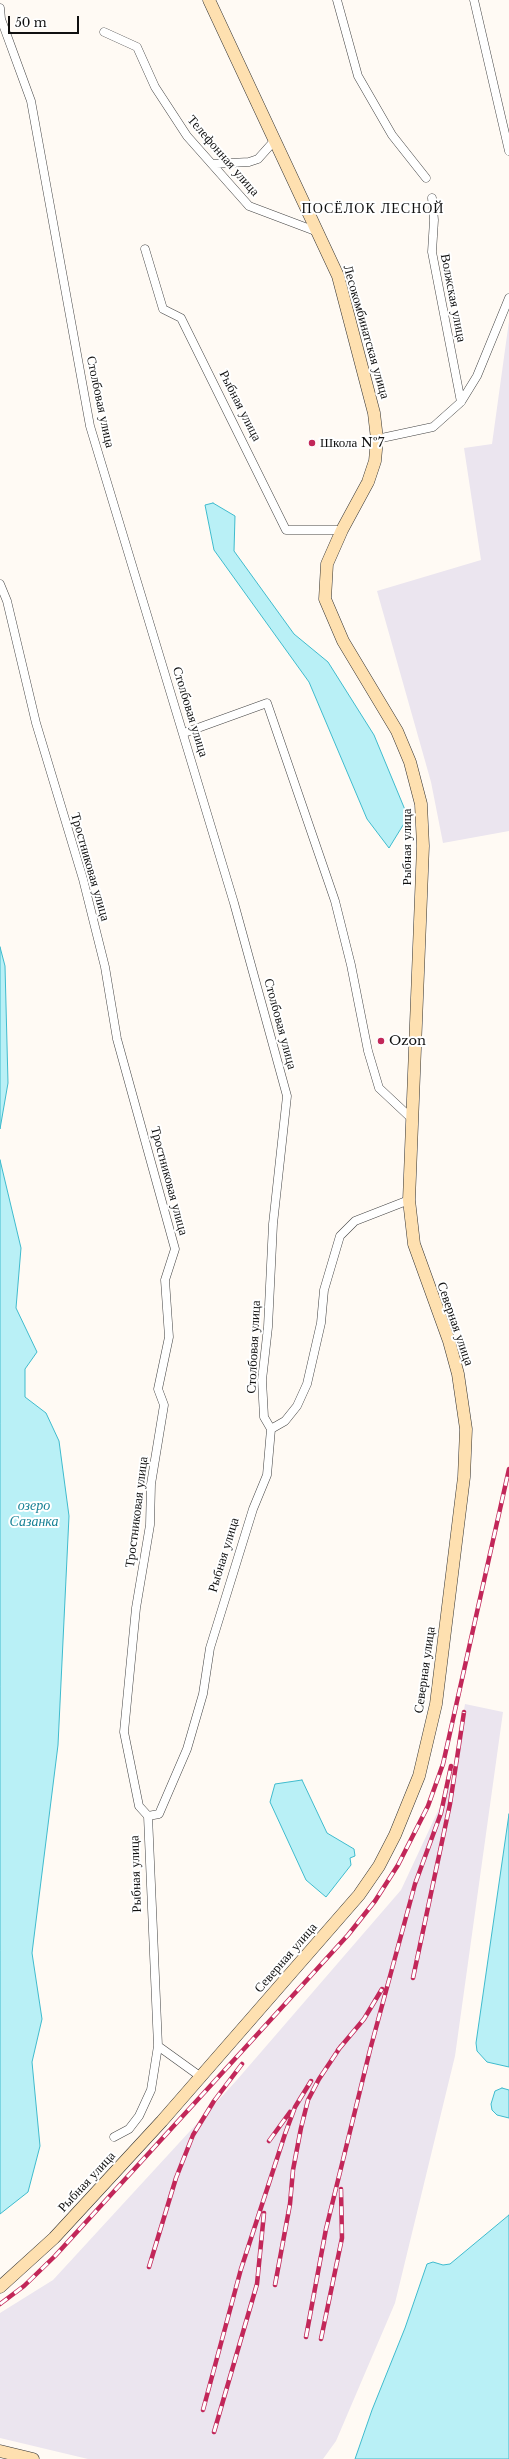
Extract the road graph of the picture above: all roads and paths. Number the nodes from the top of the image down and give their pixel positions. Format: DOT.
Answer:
graph roads {
  1 [pos="209,0"];
  2 [pos="337,0"];
  3 [pos="474,0"];
  4 [pos="0,8"];
  5 [pos="104,32"];
  6 [pos="275,140"];
  7 [pos="509,151"];
  8 [pos="212,164"];
  9 [pos="426,178"];
  10 [pos="432,198"];
  11 [pos="318,232"];
  12 [pos="145,249"];
  13 [pos="509,298"];
  14 [pos="461,402"];
  15 [pos="377,440"];
  16 [pos="368,482"];
  17 [pos="342,530"];
  18 [pos="0,584"];
  19 [pos="184,733"];
  20 [pos="411,1118"];
  21 [pos="409,1200"];
  22 [pos="271,1429"];
  23 [pos="148,1816"];
  24 [pos="158,2046"];
  25 [pos="201,2077"];
  26 [pos="114,2137"];
  27 [pos="0,2287"];
  28 [pos="0,2451"];
  29 [pos="33,2459"];
  1 -- 6 [label="street, Лесокомбинатская улица"];
  2 -- 9 [label="street"];
  3 -- 7 [label="street"];
  4 -- 19 [label="street, Столбовая улица"];
  5 -- 8 [label="street, Телефонная улица"];
  6 -- 8 [label="street"];
  6 -- 11 [label="street, Лесокомбинатская улица"];
  8 -- 11 [label="street, Телефонная улица"];
  10 -- 14 [label="street, Волжская улица"];
  11 -- 15 [label="street, Лесокомбинатская улица"];
  12 -- 17 [label="street, Рыбная улица"];
  13 -- 14 [label="street"];
  14 -- 15 [label="street"];
  15 -- 16 [label="street, Лесокомбинатская улица"];
  16 -- 17 [label="street, Рыбная улица"];
  17 -- 20 [label="street, Рыбная улица"];
  18 -- 23 [label="street, Тростниковая улица"];
  19 -- 20 [label="street"];
  19 -- 22 [label="street, Столбовая улица"];
  20 -- 21 [label="street, Рыбная улица"];
  21 -- 22 [label="street"];
  21 -- 25 [label="street, Северная улица"];
  22 -- 23 [label="street, Рыбная улица"];
  23 -- 24 [label="street, Рыбная улица"];
  24 -- 25 [label="street"];
  24 -- 26 [label="street, Рыбная улица"];
  25 -- 27 [label="street, Рыбная улица"];
  28 -- 29 [label="street"];
}
